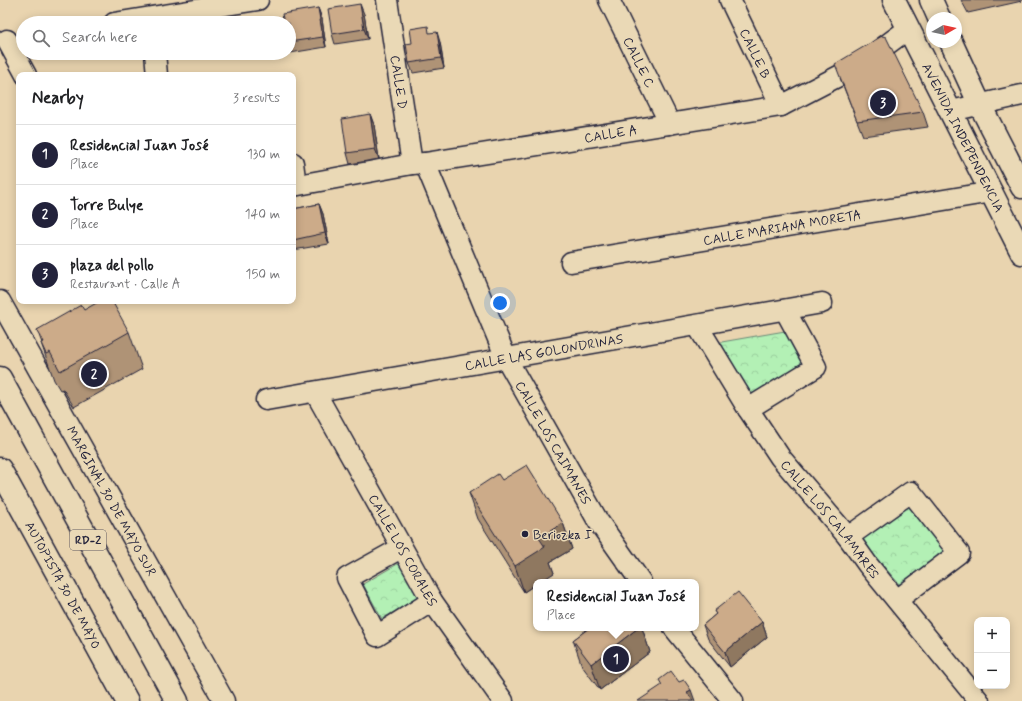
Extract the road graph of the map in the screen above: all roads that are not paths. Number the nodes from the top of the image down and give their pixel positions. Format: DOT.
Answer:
graph roads {
  1 [pos="258,0"];
  2 [pos="387,0"];
  3 [pos="609,0"];
  4 [pos="730,0"];
  5 [pos="894,0"];
  6 [pos="931,0"];
  7 [pos="936,12"];
  8 [pos="173,16"];
  9 [pos="908,28"];
  10 [pos="10,39"];
  11 [pos="954,48"];
  12 [pos="16,52"];
  13 [pos="19,60"];
  14 [pos="156,60"];
  15 [pos="25,72"];
  16 [pos="157,72"];
  17 [pos="1022,95"];
  18 [pos="980,105"];
  19 [pos="781,106"];
  20 [pos="951,111"];
  21 [pos="670,124"];
  22 [pos="418,164"];
  23 [pos="296,186"];
  24 [pos="1022,187"];
  25 [pos="992,192"];
  26 [pos="1022,253"];
  27 [pos="571,262"];
  28 [pos="0,301"];
  29 [pos="822,303"];
  30 [pos="785,310"];
  31 [pos="697,325"];
  32 [pos="506,358"];
  33 [pos="0,378"];
  34 [pos="314,392"];
  35 [pos="266,400"];
  36 [pos="748,409"];
  37 [pos="0,469"];
  38 [pos="848,537"];
  39 [pos="401,548"];
  40 [pos="638,579"];
  41 [pos="897,600"];
  42 [pos="432,601"];
  43 [pos="676,631"];
  44 [pos="127,701"];
  45 [pos="177,701"];
  46 [pos="224,701"];
  47 [pos="503,701"];
  48 [pos="733,701"];
  49 [pos="979,701"];
  1 -- 8 [label="street"];
  2 -- 22 [label="street, CALLE D"];
  3 -- 21 [label="street, CALLE C"];
  4 -- 19 [label="street, CALLE B"];
  5 -- 9 [label="main road, AVENIDA INDEPENDENCIA"];
  6 -- 7 [label="main road"];
  9 -- 19 [label="street, CALLE A"];
  9 -- 20 [label="main road, AVENIDA INDEPENDENCIA"];
  10 -- 12 [label="street"];
  11 -- 18 [label="main road"];
  13 -- 15 [label="street"];
  14 -- 16 [label="street"];
  17 -- 18 [label="street"];
  18 -- 20 [label="street"];
  18 -- 24 [label="main road"];
  19 -- 21 [label="street, CALLE A"];
  20 -- 25 [label="main road, AVENIDA INDEPENDENCIA"];
  21 -- 22 [label="street, CALLE A"];
  22 -- 23 [label="street, CALLE A"];
  22 -- 32 [label="street, CALLE LOS CAIMANES"];
  25 -- 26 [label="main road, AVENIDA INDEPENDENCIA"];
  25 -- 27 [label="street, CALLE MARIANA MORETA"];
  28 -- 46 [label="street, MARGINAL 30 DE MAYO SUR"];
  29 -- 30 [label="street, CALLE LAS GOLONDRINAS"];
  30 -- 31 [label="street, CALLE LAS GOLONDRINAS"];
  30 -- 36 [label="street"];
  31 -- 32 [label="street, CALLE LAS GOLONDRINAS"];
  31 -- 36 [label="street, CALLE LOS CALAMARES"];
  32 -- 34 [label="street, CALLE LAS GOLONDRINAS"];
  32 -- 40 [label="street, CALLE LOS CAIMANES"];
  33 -- 45 [label="main road, RD-2"];
  34 -- 35 [label="street, CALLE LAS GOLONDRINAS"];
  34 -- 39 [label="street, CALLE LOS CORALES"];
  36 -- 38 [label="street, CALLE LOS CALAMARES"];
  37 -- 44 [label="main road, AUTOPISTA 30 DE MAYO"];
  38 -- 41 [label="street, CALLE LOS CALAMARES"];
  38 -- 41 [label="street"];
  39 -- 42 [label="street, CALLE LOS CORALES"];
  39 -- 42 [label="street"];
  41 -- 49 [label="street, CALLE LOS CALAMARES"];
  42 -- 47 [label="street, CALLE LOS CORALES"];
  43 -- 48 [label="street"];
}
